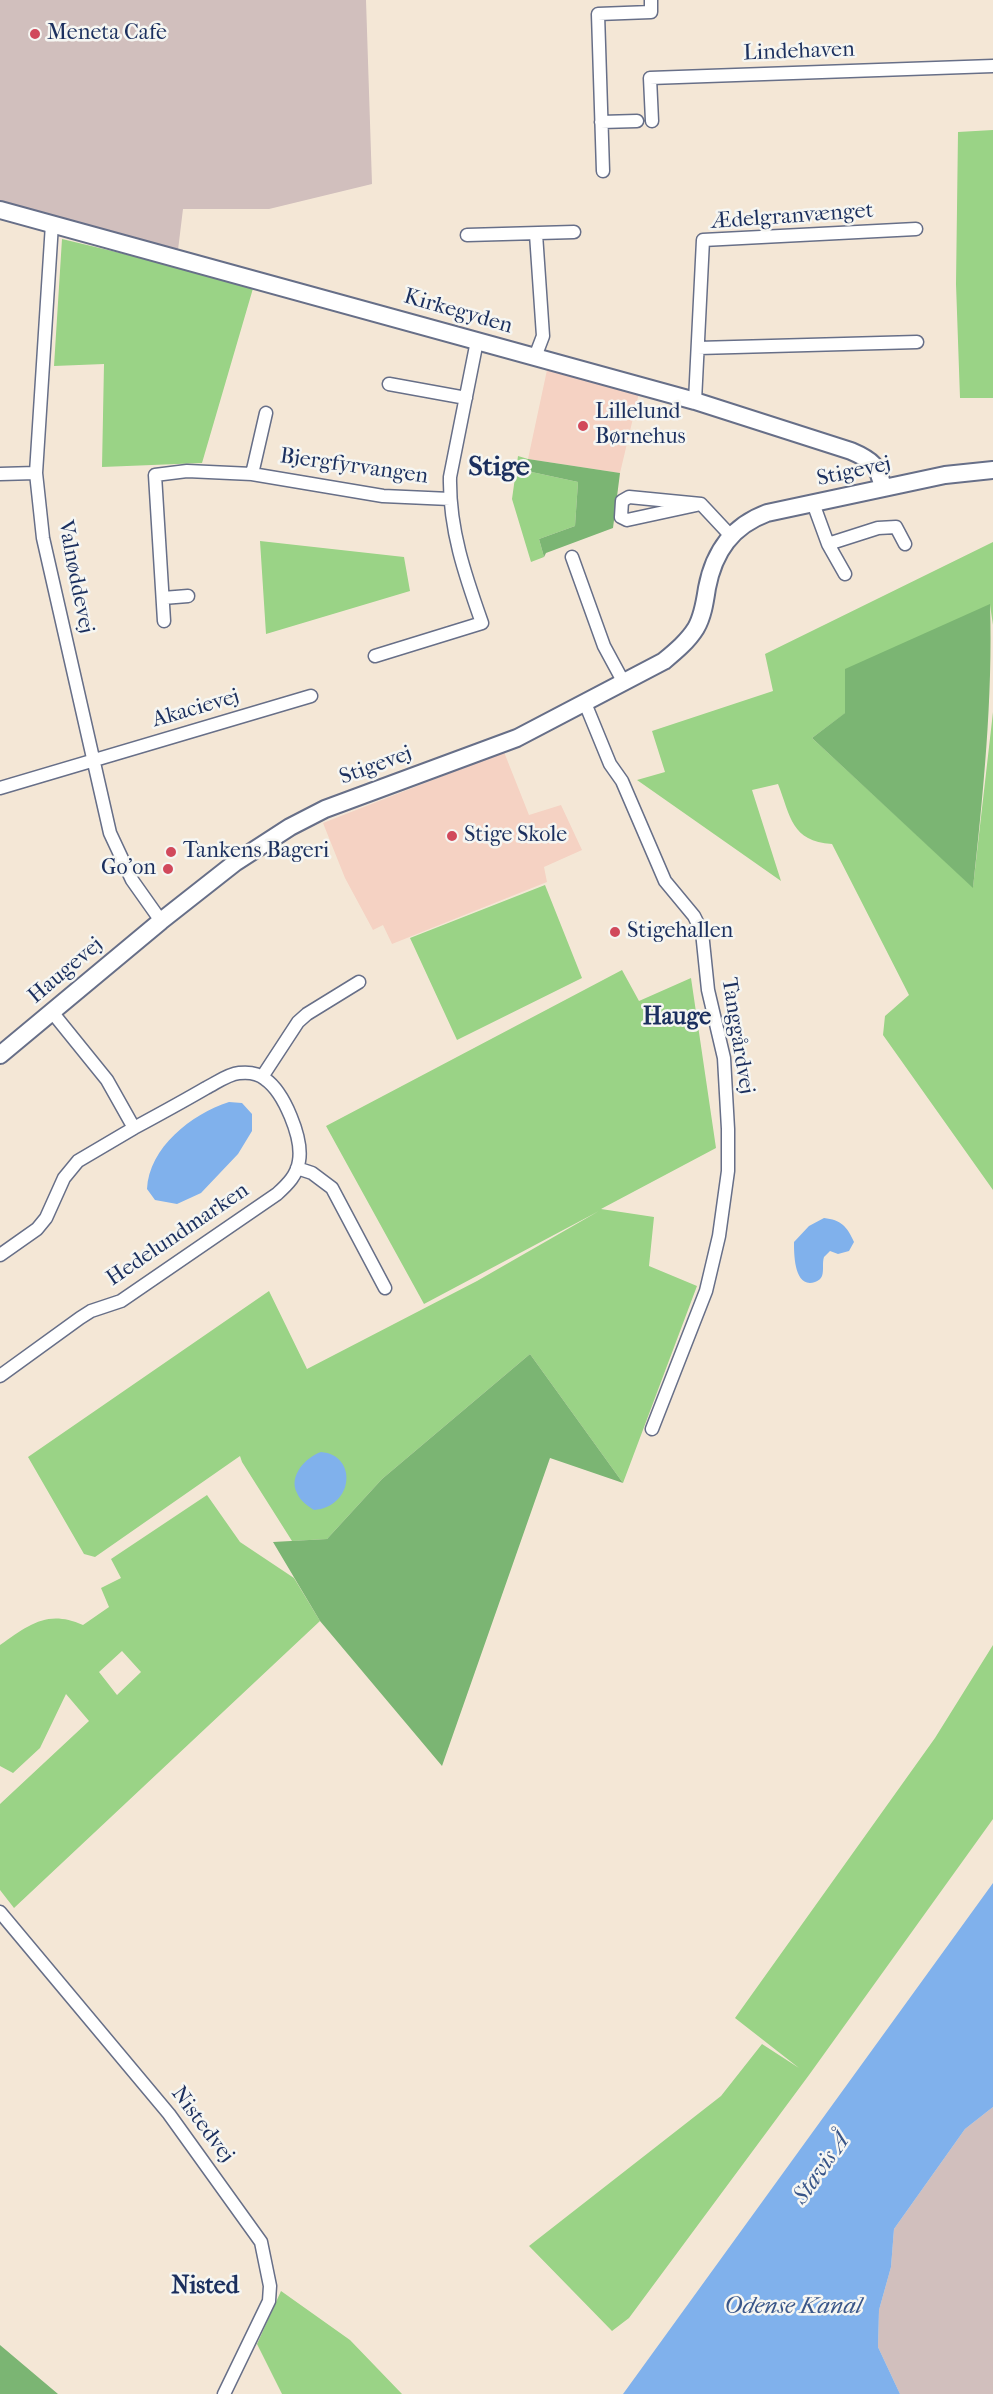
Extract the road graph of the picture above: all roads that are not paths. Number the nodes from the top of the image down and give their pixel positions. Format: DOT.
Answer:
graph roads {
  1 [pos="651,0"];
  2 [pos="993,66"];
  3 [pos="637,121"];
  4 [pos="652,121"];
  5 [pos="601,122"];
  6 [pos="603,171"];
  7 [pos="0,210"];
  8 [pos="52,224"];
  9 [pos="916,229"];
  10 [pos="574,232"];
  11 [pos="536,234"];
  12 [pos="467,235"];
  13 [pos="477,341"];
  14 [pos="917,342"];
  15 [pos="698,348"];
  16 [pos="535,357"];
  17 [pos="389,384"];
  18 [pos="466,398"];
  19 [pos="695,401"];
  20 [pos="266,413"];
  21 [pos="993,470"];
  22 [pos="36,473"];
  23 [pos="0,474"];
  24 [pos="252,474"];
  25 [pos="884,488"];
  26 [pos="450,499"];
  27 [pos="813,503"];
  28 [pos="701,504"];
  29 [pos="730,535"];
  30 [pos="828,544"];
  31 [pos="905,544"];
  32 [pos="572,557"];
  33 [pos="845,574"];
  34 [pos="188,596"];
  35 [pos="163,598"];
  36 [pos="164,621"];
  37 [pos="375,656"];
  38 [pos="624,682"];
  39 [pos="311,696"];
  40 [pos="585,703"];
  41 [pos="92,761"];
  42 [pos="0,788"];
  43 [pos="161,921"];
  44 [pos="358,982"];
  45 [pos="52,1012"];
  46 [pos="0,1054"];
  47 [pos="262,1077"];
  48 [pos="134,1128"];
  49 [pos="298,1164"];
  50 [pos="0,1255"];
  51 [pos="385,1288"];
  52 [pos="42,1345"];
  53 [pos="50,1357"];
  54 [pos="0,1376"];
  55 [pos="652,1429"];
  56 [pos="0,1912"];
  57 [pos="224,2394"];
  1 -- 5 [label="street"];
  2 -- 4 [label="street, Lindehaven"];
  3 -- 5 [label="street"];
  5 -- 6 [label="street"];
  7 -- 8 [label="street, Kirkegyden"];
  8 -- 13 [label="street, Kirkegyden"];
  8 -- 22 [label="street, Valnøddevej"];
  9 -- 15 [label="street, Ædelgranvænget"];
  10 -- 11 [label="street"];
  11 -- 12 [label="street"];
  11 -- 16 [label="street"];
  13 -- 16 [label="street, Kirkegyden"];
  13 -- 18 [label="street, Bjergfyrvangen"];
  14 -- 15 [label="street"];
  15 -- 19 [label="street, Ædelgranvænget"];
  16 -- 19 [label="street, Kirkegyden"];
  17 -- 18 [label="street"];
  18 -- 26 [label="street, Bjergfyrvangen"];
  19 -- 25 [label="street, Kirkegyden"];
  20 -- 24 [label="street, Bjergfyrvangen"];
  21 -- 25 [label="street, Stigevej"];
  22 -- 23 [label="street"];
  22 -- 41 [label="street, Valnøddevej"];
  24 -- 26 [label="street, Bjergfyrvangen"];
  24 -- 35 [label="street, Bjergfyrvangen"];
  25 -- 27 [label="street, Stigevej"];
  26 -- 37 [label="street, Bjergfyrvangen"];
  27 -- 29 [label="street, Stigevej"];
  27 -- 30 [label="street"];
  28 -- 28 [label="street"];
  28 -- 29 [label="street"];
  29 -- 38 [label="street, Stigevej"];
  30 -- 31 [label="street"];
  30 -- 33 [label="street"];
  32 -- 38 [label="street"];
  34 -- 35 [label="street"];
  35 -- 36 [label="street, Bjergfyrvangen"];
  38 -- 40 [label="street, Stigevej"];
  39 -- 41 [label="street, Akacievej"];
  40 -- 43 [label="street, Stigevej"];
  40 -- 55 [label="street, Tanggårdvej"];
  41 -- 42 [label="street, Akacievej"];
  41 -- 43 [label="street, Valnøddevej"];
  43 -- 45 [label="street, Haugevej"];
  44 -- 47 [label="street"];
  45 -- 46 [label="street, Haugevej"];
  45 -- 48 [label="street"];
  47 -- 48 [label="street"];
  47 -- 49 [label="street"];
  48 -- 50 [label="street"];
  49 -- 51 [label="street"];
  49 -- 52 [label="street, Hedelundmarken"];
  52 -- 53 [label="street"];
  52 -- 54 [label="street, Hedelundmarken"];
  56 -- 57 [label="street, Nistedvej"];
}
